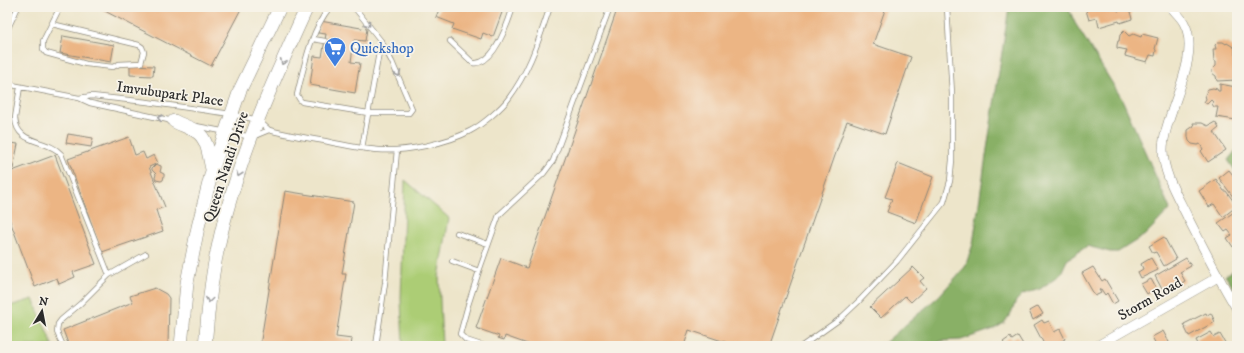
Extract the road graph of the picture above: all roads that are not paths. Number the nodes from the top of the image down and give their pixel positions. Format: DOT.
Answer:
graph roads {
  1 [pos="18,7"];
  2 [pos="60,7"];
  3 [pos="280,7"];
  4 [pos="307,7"];
  5 [pos="330,7"];
  6 [pos="354,7"];
  7 [pos="513,7"];
  8 [pos="550,7"];
  9 [pos="610,7"];
  10 [pos="947,7"];
  11 [pos="1171,7"];
  12 [pos="52,24"];
  13 [pos="7,30"];
  14 [pos="313,39"];
  15 [pos="324,41"];
  16 [pos="381,41"];
  17 [pos="450,41"];
  18 [pos="353,46"];
  19 [pos="379,50"];
  20 [pos="7,84"];
  21 [pos="20,87"];
  22 [pos="79,98"];
  23 [pos="368,113"];
  24 [pos="231,114"];
  25 [pos="258,120"];
  26 [pos="174,121"];
  27 [pos="269,130"];
  28 [pos="225,131"];
  29 [pos="252,137"];
  30 [pos="362,148"];
  31 [pos="397,150"];
  32 [pos="212,171"];
  33 [pos="457,233"];
  34 [pos="488,244"];
  35 [pos="146,254"];
  36 [pos="452,261"];
  37 [pos="479,271"];
  38 [pos="109,275"];
  39 [pos="1218,277"];
  40 [pos="1237,309"];
  41 [pos="63,346"];
  42 [pos="181,346"];
  43 [pos="205,346"];
  44 [pos="376,346"];
  45 [pos="484,346"];
  46 [pos="802,346"];
  47 [pos="1097,346"];
  1 -- 13 [label="lane"];
  2 -- 12 [label="lane"];
  3 -- 24 [label="main road, Queen Nandi Drive"];
  4 -- 25 [label="main road, Queen Nandi Drive, one-way"];
  5 -- 14 [label="lane"];
  6 -- 16 [label="lane, one-way"];
  7 -- 17 [label="lane"];
  8 -- 31 [label="lane"];
  9 -- 34 [label="lane"];
  10 -- 46 [label="lane"];
  11 -- 39 [label="street"];
  12 -- 12 [label="lane"];
  14 -- 15 [label="lane"];
  14 -- 23 [label="lane"];
  16 -- 19 [label="lane"];
  16 -- 23 [label="lane, one-way"];
  18 -- 19 [label="lane"];
  19 -- 23 [label="lane"];
  20 -- 21 [label="lane, Imvubupark Place"];
  21 -- 22 [label="lane, Imvubupark Place"];
  21 -- 38 [label="lane"];
  22 -- 24 [label="lane, Imvubupark Place"];
  26 -- 22 [label="lane, Imvubupark Place, one-way"];
  23 -- 30 [label="lane"];
  24 -- 25 [label="lane, Imvubupark Place"];
  24 -- 28 [label="main road, Queen Nandi Drive"];
  25 -- 27 [label="lane"];
  25 -- 29 [label="main road, Queen Nandi Drive"];
  26 -- 28 [label="lane, Imvubupark Place"];
  26 -- 32 [label="main road"];
  27 -- 29 [label="lane"];
  27 -- 30 [label="lane"];
  28 -- 29 [label="lane, Imvubupark Place"];
  28 -- 32 [label="main road, Queen Nandi Drive"];
  29 -- 43 [label="main road, Queen Nandi Drive, one-way"];
  30 -- 31 [label="lane"];
  31 -- 44 [label="lane"];
  32 -- 42 [label="main road, Queen Nandi Drive"];
  33 -- 34 [label="lane"];
  34 -- 37 [label="lane"];
  35 -- 38 [label="lane"];
  36 -- 37 [label="lane"];
  37 -- 45 [label="lane"];
  38 -- 41 [label="lane"];
  39 -- 40 [label="street"];
  39 -- 47 [label="street, Storm Road"];
}
